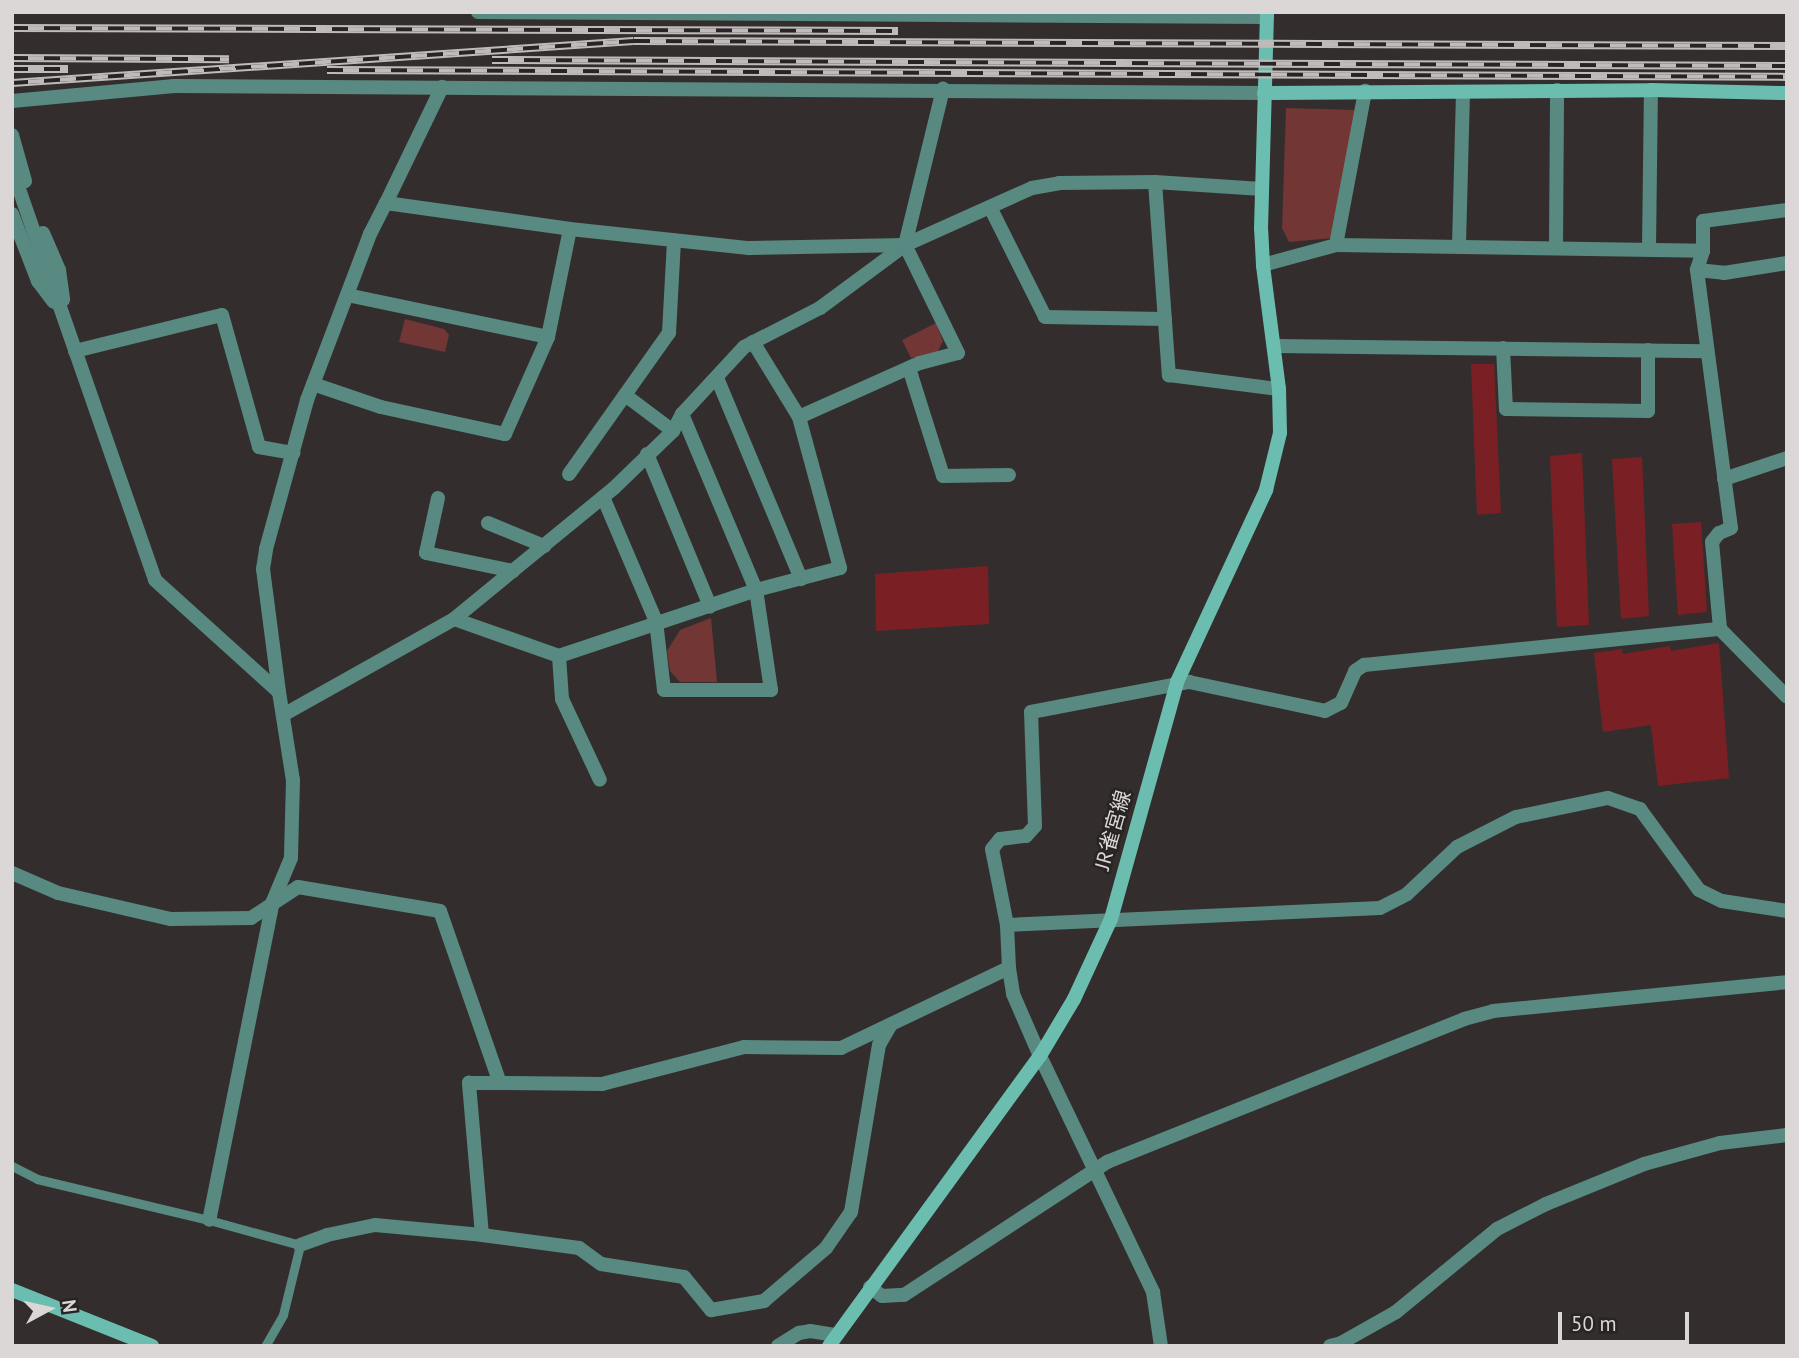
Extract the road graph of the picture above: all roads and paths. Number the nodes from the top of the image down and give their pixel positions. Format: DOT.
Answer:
graph roads {
  1 [pos="478,12"];
  2 [pos="1267,15"];
  3 [pos="442,88"];
  4 [pos="943,89"];
  5 [pos="1557,90"];
  6 [pos="1651,90"];
  7 [pos="1365,91"];
  8 [pos="1463,92"];
  9 [pos="1264,93"];
  10 [pos="1787,93"];
  11 [pos="12,101"];
  12 [pos="12,135"];
  13 [pos="12,169"];
  14 [pos="1155,182"];
  15 [pos="1262,189"];
  16 [pos="386,203"];
  17 [pos="990,207"];
  18 [pos="1787,210"];
  19 [pos="12,214"];
  20 [pos="570,229"];
  21 [pos="674,240"];
  22 [pos="905,245"];
  23 [pos="1459,245"];
  24 [pos="1336,246"];
  25 [pos="1556,246"];
  26 [pos="1649,249"];
  27 [pos="1703,251"];
  28 [pos="1787,262"];
  29 [pos="1262,265"];
  30 [pos="1697,270"];
  31 [pos="347,295"];
  32 [pos="62,312"];
  33 [pos="1166,319"];
  34 [pos="548,337"];
  35 [pos="753,342"];
  36 [pos="1275,345"];
  37 [pos="1503,348"];
  38 [pos="1648,350"];
  39 [pos="75,351"];
  40 [pos="1706,351"];
  41 [pos="909,368"];
  42 [pos="717,378"];
  43 [pos="313,384"];
  44 [pos="1279,389"];
  45 [pos="625,394"];
  46 [pos="682,414"];
  47 [pos="799,417"];
  48 [pos="673,431"];
  49 [pos="293,453"];
  50 [pos="647,454"];
  51 [pos="1787,458"];
  52 [pos="569,474"];
  53 [pos="1009,475"];
  54 [pos="1724,479"];
  55 [pos="603,497"];
  56 [pos="438,498"];
  57 [pos="488,523"];
  58 [pos="544,546"];
  59 [pos="513,571"];
  60 [pos="801,579"];
  61 [pos="756,590"];
  62 [pos="710,606"];
  63 [pos="454,619"];
  64 [pos="656,621"];
  65 [pos="1720,629"];
  66 [pos="559,656"];
  67 [pos="1177,682"];
  68 [pos="279,692"];
  69 [pos="1787,697"];
  70 [pos="283,715"];
  71 [pos="600,780"];
  72 [pos="12,873"];
  73 [pos="273,901"];
  74 [pos="1787,911"];
  75 [pos="1111,919"];
  76 [pos="1007,925"];
  77 [pos="1009,968"];
  78 [pos="1787,982"];
  79 [pos="890,1026"];
  80 [pos="1040,1056"];
  81 [pos="500,1083"];
  82 [pos="1787,1135"];
  83 [pos="12,1166"];
  84 [pos="1094,1169"];
  85 [pos="209,1220"];
  86 [pos="482,1235"];
  87 [pos="300,1245"];
  88 [pos="870,1287"];
  89 [pos="12,1290"];
  90 [pos="832,1340"];
  91 [pos="152,1346"];
  92 [pos="265,1346"];
  93 [pos="778,1346"];
  94 [pos="1161,1346"];
  95 [pos="1330,1346"];
  1 -- 2 [label="street"];
  2 -- 9 [label="street, JR雀宮線"];
  3 -- 4 [label="street"];
  3 -- 11 [label="street"];
  3 -- 16 [label="street"];
  4 -- 9 [label="street"];
  4 -- 22 [label="street"];
  5 -- 6 [label="street"];
  5 -- 8 [label="street"];
  5 -- 25 [label="street"];
  6 -- 10 [label="street"];
  6 -- 26 [label="street"];
  7 -- 8 [label="street"];
  7 -- 9 [label="street"];
  7 -- 24 [label="street"];
  8 -- 23 [label="street"];
  9 -- 15 [label="street, JR雀宮線"];
  12 -- 32 [label="street"];
  13 -- 32 [label="street"];
  14 -- 15 [label="street"];
  14 -- 17 [label="street"];
  14 -- 33 [label="street"];
  15 -- 29 [label="street, JR雀宮線"];
  16 -- 20 [label="street"];
  16 -- 31 [label="street"];
  17 -- 22 [label="street"];
  17 -- 33 [label="street"];
  18 -- 27 [label="street"];
  19 -- 32 [label="street"];
  20 -- 21 [label="street"];
  20 -- 34 [label="street"];
  21 -- 22 [label="street"];
  21 -- 45 [label="street"];
  22 -- 35 [label="street"];
  22 -- 41 [label="street"];
  23 -- 24 [label="street"];
  23 -- 25 [label="street"];
  24 -- 29 [label="street"];
  25 -- 26 [label="street"];
  26 -- 27 [label="street"];
  27 -- 30 [label="street"];
  28 -- 30 [label="street"];
  29 -- 36 [label="street, JR雀宮線"];
  30 -- 40 [label="street"];
  31 -- 34 [label="street"];
  31 -- 43 [label="street"];
  32 -- 39 [label="street"];
  33 -- 44 [label="street"];
  34 -- 43 [label="street"];
  35 -- 42 [label="street"];
  35 -- 47 [label="street"];
  36 -- 37 [label="street"];
  36 -- 44 [label="street, JR雀宮線"];
  37 -- 38 [label="street"];
  37 -- 38 [label="street"];
  38 -- 40 [label="street"];
  39 -- 49 [label="street"];
  39 -- 68 [label="street"];
  40 -- 54 [label="street"];
  41 -- 47 [label="street"];
  41 -- 53 [label="street"];
  42 -- 46 [label="street"];
  42 -- 60 [label="street"];
  43 -- 49 [label="street"];
  44 -- 67 [label="street, JR雀宮線"];
  45 -- 48 [label="street"];
  45 -- 52 [label="street"];
  46 -- 48 [label="street"];
  46 -- 61 [label="street"];
  47 -- 60 [label="street"];
  48 -- 50 [label="street"];
  49 -- 68 [label="street"];
  50 -- 55 [label="street"];
  50 -- 62 [label="street"];
  51 -- 54 [label="street"];
  54 -- 65 [label="street"];
  55 -- 58 [label="street"];
  55 -- 64 [label="street"];
  56 -- 59 [label="street"];
  57 -- 58 [label="street"];
  58 -- 59 [label="street"];
  59 -- 63 [label="street"];
  60 -- 61 [label="street"];
  61 -- 62 [label="street"];
  61 -- 64 [label="street"];
  62 -- 64 [label="street"];
  63 -- 66 [label="street"];
  63 -- 70 [label="street"];
  64 -- 66 [label="street"];
  65 -- 67 [label="street"];
  65 -- 69 [label="street"];
  66 -- 71 [label="street"];
  67 -- 75 [label="street, JR雀宮線"];
  67 -- 76 [label="street"];
  68 -- 70 [label="street"];
  70 -- 73 [label="street"];
  72 -- 73 [label="street"];
  73 -- 81 [label="street"];
  73 -- 85 [label="street"];
  74 -- 75 [label="street"];
  75 -- 76 [label="street"];
  75 -- 80 [label="street, JR雀宮線"];
  76 -- 77 [label="street"];
  77 -- 79 [label="street"];
  77 -- 80 [label="street"];
  78 -- 84 [label="street"];
  79 -- 81 [label="street"];
  79 -- 86 [label="street"];
  80 -- 84 [label="street"];
  80 -- 88 [label="street, JR雀宮線"];
  81 -- 86 [label="street"];
  82 -- 95 [label="street"];
  83 -- 85 [label="lane"];
  84 -- 88 [label="street"];
  84 -- 94 [label="street"];
  85 -- 87 [label="lane"];
  86 -- 87 [label="street"];
  87 -- 92 [label="lane"];
  88 -- 90 [label="street, JR雀宮線"];
  89 -- 91 [label="street"];
  90 -- 93 [label="street"];
}
